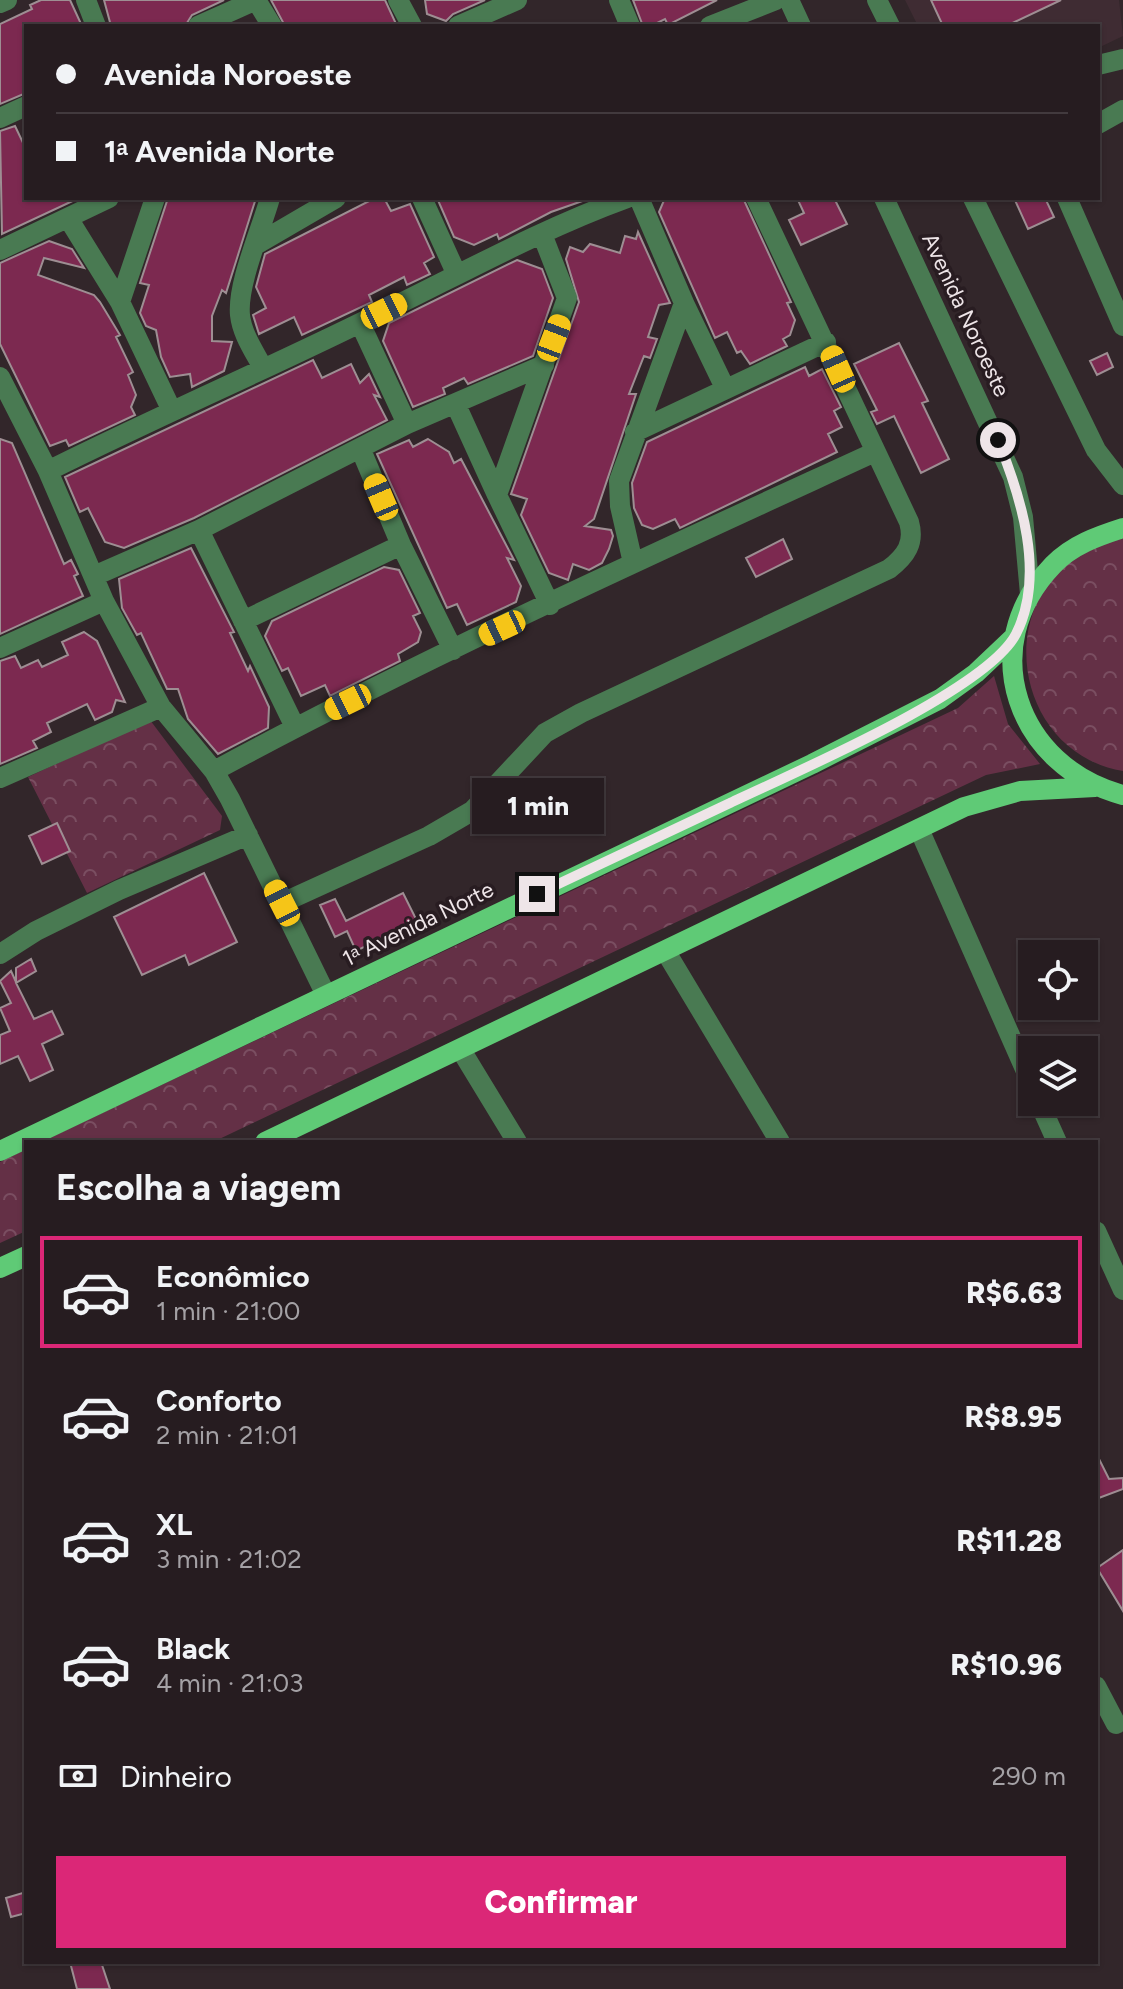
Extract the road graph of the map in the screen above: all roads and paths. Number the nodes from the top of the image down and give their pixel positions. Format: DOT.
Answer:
graph roads {
  1 [pos="7,0"];
  2 [pos="86,0"];
  3 [pos="256,0"];
  4 [pos="398,0"];
  5 [pos="517,0"];
  6 [pos="619,0"];
  7 [pos="776,0"];
  8 [pos="789,0"];
  9 [pos="877,0"];
  10 [pos="0,3"];
  11 [pos="755,12"];
  12 [pos="95,24"];
  13 [pos="202,24"];
  14 [pos="271,24"];
  15 [pos="411,24"];
  16 [pos="463,24"];
  17 [pos="629,24"];
  18 [pos="716,24"];
  19 [pos="800,24"];
  20 [pos="889,24"];
  21 [pos="1123,59"];
  22 [pos="1100,65"];
  23 [pos="24,107"];
  24 [pos="1123,110"];
  25 [pos="0,118"];
  26 [pos="1100,123"];
  27 [pos="105,200"];
  28 [pos="154,200"];
  29 [pos="269,200"];
  30 [pos="333,200"];
  31 [pos="423,200"];
  32 [pos="622,200"];
  33 [pos="640,200"];
  34 [pos="757,200"];
  35 [pos="885,200"];
  36 [pos="974,200"];
  37 [pos="1068,200"];
  38 [pos="68,218"];
  39 [pos="542,234"];
  40 [pos="257,244"];
  41 [pos="0,250"];
  42 [pos="457,275"];
  43 [pos="120,302"];
  44 [pos="684,303"];
  45 [pos="360,323"];
  46 [pos="1123,326"];
  47 [pos="826,342"];
  48 [pos="544,365"];
  49 [pos="263,368"];
  50 [pos="0,377"];
  51 [pos="725,388"];
  52 [pos="456,405"];
  53 [pos="6,407"];
  54 [pos="171,409"];
  55 [pos="407,424"];
  56 [pos="635,432"];
  57 [pos="361,450"];
  58 [pos="875,452"];
  59 [pos="48,471"];
  60 [pos="1123,485"];
  61 [pos="497,495"];
  62 [pos="1123,528"];
  63 [pos="199,530"];
  64 [pos="401,545"];
  65 [pos="633,563"];
  66 [pos="94,576"];
  67 [pos="1030,594"];
  68 [pos="104,601"];
  69 [pos="550,605"];
  70 [pos="243,621"];
  71 [pos="1015,636"];
  72 [pos="0,648"];
  73 [pos="453,650"];
  74 [pos="161,707"];
  75 [pos="295,727"];
  76 [pos="214,771"];
  77 [pos="0,778"];
  78 [pos="1095,787"];
  79 [pos="1123,795"];
  80 [pos="919,829"];
  81 [pos="248,835"];
  82 [pos="282,903"];
  83 [pos="666,952"];
  84 [pos="0,954"];
  85 [pos="326,995"];
  86 [pos="461,1050"];
  87 [pos="1018,1053"];
  88 [pos="1045,1116"];
  89 [pos="269,1140"];
  90 [pos="516,1140"];
  91 [pos="779,1140"];
  92 [pos="1056,1140"];
  93 [pos="0,1151"];
  94 [pos="1098,1235"];
  95 [pos="24,1257"];
  96 [pos="0,1268"];
  97 [pos="1123,1290"];
  98 [pos="1098,1690"];
  99 [pos="1116,1724"];
  1 -- 10 [label="street"];
  2 -- 12 [label="street"];
  3 -- 13 [label="street"];
  3 -- 14 [label="street"];
  4 -- 15 [label="street"];
  5 -- 16 [label="street"];
  6 -- 17 [label="street"];
  7 -- 11 [label="street"];
  8 -- 19 [label="street"];
  9 -- 20 [label="street"];
  11 -- 18 [label="street"];
  21 -- 22 [label="street"];
  23 -- 25 [label="street"];
  24 -- 26 [label="street"];
  27 -- 38 [label="street"];
  28 -- 43 [label="street"];
  29 -- 40 [label="street"];
  30 -- 40 [label="street"];
  31 -- 42 [label="street"];
  32 -- 39 [label="street"];
  33 -- 44 [label="street"];
  34 -- 47 [label="street"];
  35 -- 67 [label="street, Avenida Noroeste"];
  36 -- 60 [label="street"];
  37 -- 46 [label="street"];
  38 -- 41 [label="street"];
  38 -- 43 [label="street"];
  39 -- 42 [label="street"];
  39 -- 48 [label="street"];
  40 -- 49 [label="street"];
  42 -- 45 [label="street"];
  43 -- 54 [label="street"];
  44 -- 51 [label="street"];
  44 -- 56 [label="street"];
  45 -- 49 [label="street"];
  45 -- 55 [label="street"];
  47 -- 51 [label="street"];
  47 -- 58 [label="street"];
  48 -- 52 [label="street"];
  48 -- 61 [label="street"];
  49 -- 54 [label="street"];
  50 -- 53 [label="street"];
  51 -- 56 [label="street"];
  52 -- 55 [label="street"];
  52 -- 61 [label="street"];
  53 -- 59 [label="street"];
  54 -- 59 [label="street"];
  55 -- 57 [label="street"];
  56 -- 65 [label="street"];
  57 -- 63 [label="street"];
  57 -- 64 [label="street"];
  58 -- 65 [label="street"];
  58 -- 82 [label="street"];
  59 -- 66 [label="street"];
  61 -- 69 [label="street"];
  62 -- 67 [label="main road"];
  63 -- 66 [label="street"];
  63 -- 70 [label="street"];
  64 -- 70 [label="street"];
  64 -- 73 [label="street"];
  65 -- 69 [label="street"];
  66 -- 68 [label="street"];
  67 -- 71 [label="main road"];
  68 -- 72 [label="street"];
  68 -- 74 [label="street"];
  69 -- 73 [label="street"];
  70 -- 75 [label="street"];
  71 -- 78 [label="main road"];
  71 -- 85 [label="main road, 1ᵃ Avenida Norte"];
  73 -- 75 [label="street"];
  74 -- 76 [label="street"];
  74 -- 77 [label="street"];
  75 -- 76 [label="street"];
  76 -- 81 [label="street"];
  78 -- 79 [label="main road"];
  78 -- 80 [label="main road"];
  80 -- 83 [label="main road"];
  80 -- 87 [label="street"];
  81 -- 82 [label="street"];
  81 -- 84 [label="street"];
  82 -- 85 [label="street"];
  83 -- 86 [label="main road"];
  83 -- 91 [label="street"];
  85 -- 93 [label="main road, 1ᵃ Avenida Norte"];
  86 -- 89 [label="main road"];
  86 -- 90 [label="street"];
  88 -- 92 [label="street"];
  94 -- 97 [label="street"];
  95 -- 96 [label="main road"];
  98 -- 99 [label="street"];
}
